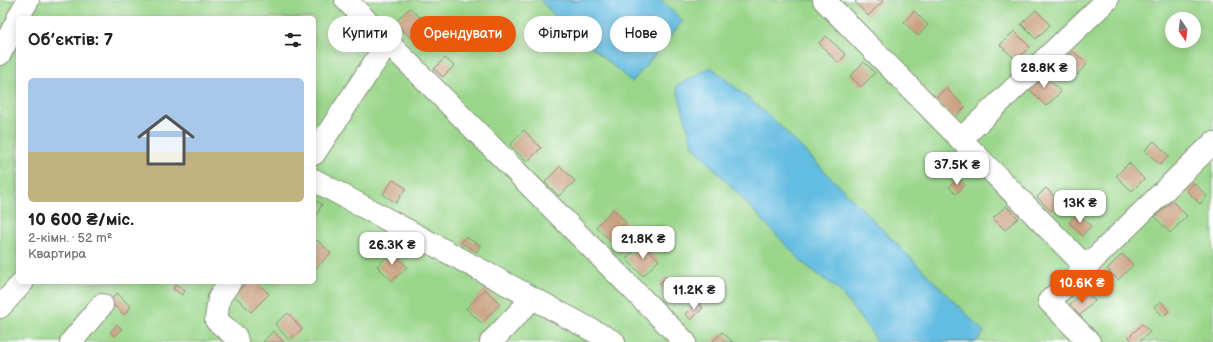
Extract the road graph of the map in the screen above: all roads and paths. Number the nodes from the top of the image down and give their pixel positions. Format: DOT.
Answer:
graph roads {
  1 [pos="28,0"];
  2 [pos="346,0"];
  3 [pos="1107,0"];
  4 [pos="837,4"];
  5 [pos="19,16"];
  6 [pos="362,16"];
  7 [pos="16,22"];
  8 [pos="381,52"];
  9 [pos="398,52"];
  10 [pos="0,54"];
  11 [pos="961,139"];
  12 [pos="1213,143"];
  13 [pos="316,151"];
  14 [pos="316,181"];
  15 [pos="1086,267"];
  16 [pos="21,284"];
  17 [pos="229,284"];
  18 [pos="532,299"];
  19 [pos="102,305"];
  20 [pos="0,307"];
  21 [pos="71,342"];
  22 [pos="237,342"];
  23 [pos="491,342"];
  24 [pos="614,342"];
  25 [pos="685,342"];
  26 [pos="1090,342"];
  1 -- 5 [label="lane"];
  2 -- 6 [label="lane"];
  3 -- 11 [label="lane"];
  4 -- 11 [label="lane"];
  7 -- 10 [label="lane"];
  8 -- 13 [label="lane"];
  9 -- 25 [label="lane"];
  11 -- 15 [label="lane"];
  12 -- 15 [label="lane"];
  14 -- 18 [label="lane"];
  15 -- 26 [label="lane"];
  16 -- 20 [label="lane"];
  17 -- 22 [label="lane"];
  18 -- 23 [label="lane"];
  18 -- 24 [label="lane"];
  19 -- 21 [label="lane"];
}
